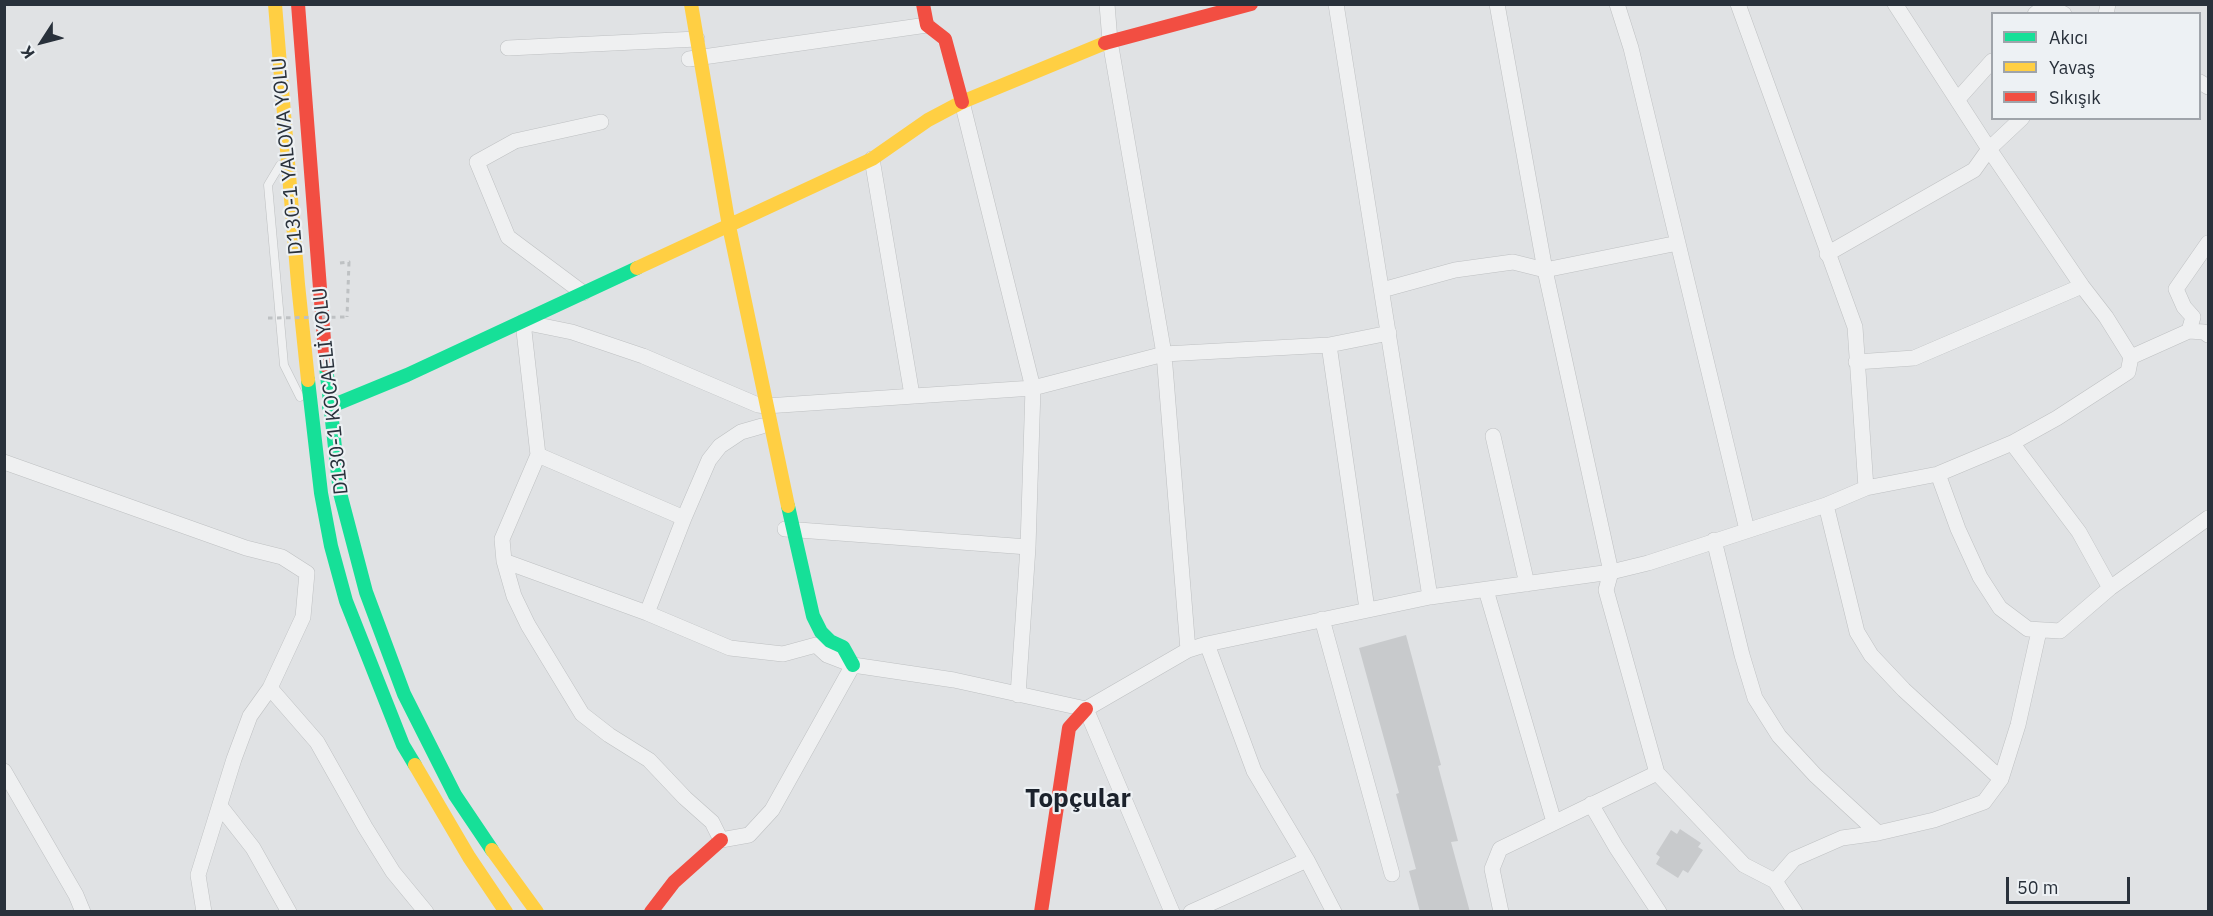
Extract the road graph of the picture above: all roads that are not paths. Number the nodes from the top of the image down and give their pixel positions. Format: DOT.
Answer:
graph roads {
  1 [pos="276,4"];
  2 [pos="298,4"];
  3 [pos="679,4"];
  4 [pos="691,4"];
  5 [pos="923,4"];
  6 [pos="1107,4"];
  7 [pos="1251,4"];
  8 [pos="1336,4"];
  9 [pos="1497,4"];
  10 [pos="1617,4"];
  11 [pos="1738,4"];
  12 [pos="1895,4"];
  13 [pos="2037,12"];
  14 [pos="2060,12"];
  15 [pos="927,25"];
  16 [pos="691,40"];
  17 [pos="1110,41"];
  18 [pos="508,48"];
  19 [pos="694,58"];
  20 [pos="1991,61"];
  21 [pos="1958,99"];
  22 [pos="962,102"];
  23 [pos="2020,120"];
  24 [pos="602,122"];
  25 [pos="1989,149"];
  26 [pos="287,153"];
  27 [pos="872,159"];
  28 [pos="724,228"];
  29 [pos="1678,243"];
  30 [pos="2208,243"];
  31 [pos="1827,254"];
  32 [pos="1545,270"];
  33 [pos="2082,286"];
  34 [pos="1382,290"];
  35 [pos="583,293"];
  36 [pos="523,322"];
  37 [pos="2189,331"];
  38 [pos="1389,333"];
  39 [pos="2208,335"];
  40 [pos="1329,345"];
  41 [pos="1164,354"];
  42 [pos="2131,357"];
  43 [pos="1856,362"];
  44 [pos="1033,388"];
  45 [pos="912,395"];
  46 [pos="762,406"];
  47 [pos="329,407"];
  48 [pos="312,423"];
  49 [pos="762,426"];
  50 [pos="1493,436"];
  51 [pos="2012,443"];
  52 [pos="538,455"];
  53 [pos="4,462"];
  54 [pos="1938,474"];
  55 [pos="1866,488"];
  56 [pos="1826,505"];
  57 [pos="684,518"];
  58 [pos="2208,518"];
  59 [pos="788,529"];
  60 [pos="1747,530"];
  61 [pos="1714,540"];
  62 [pos="1028,547"];
  63 [pos="504,561"];
  64 [pos="1611,573"];
  65 [pos="1527,584"];
  66 [pos="2110,588"];
  67 [pos="1486,590"];
  68 [pos="1430,597"];
  69 [pos="1367,609"];
  70 [pos="647,613"];
  71 [pos="1322,619"];
  72 [pos="2039,631"];
  73 [pos="1206,644"];
  74 [pos="816,645"];
  75 [pos="1188,651"];
  76 [pos="853,665"];
  77 [pos="270,688"];
  78 [pos="1018,695"];
  79 [pos="1086,709"];
  80 [pos="4,771"];
  81 [pos="1657,773"];
  82 [pos="2001,779"];
  83 [pos="1591,804"];
  84 [pos="219,806"];
  85 [pos="1554,822"];
  86 [pos="1878,833"];
  87 [pos="721,840"];
  88 [pos="1307,860"];
  89 [pos="1392,874"];
  90 [pos="1775,881"];
  91 [pos="83,912"];
  92 [pos="204,912"];
  93 [pos="289,912"];
  94 [pos="426,912"];
  95 [pos="506,912"];
  96 [pos="537,912"];
  97 [pos="651,912"];
  98 [pos="1041,912"];
  99 [pos="1172,912"];
  100 [pos="1191,912"];
  101 [pos="1334,912"];
  102 [pos="1501,912"];
  103 [pos="1659,912"];
  104 [pos="1795,912"];
  1 -- 26 [label="main road, D130-1 YALOVA YOLU"];
  2 -- 47 [label="main road, D130-1 KOCAELİ YOLU"];
  3 -- 16 [label="main road"];
  4 -- 16 [label="main road"];
  5 -- 15 [label="main road"];
  6 -- 17 [label="street"];
  7 -- 17 [label="main road"];
  8 -- 34 [label="street"];
  9 -- 32 [label="street"];
  10 -- 29 [label="street"];
  11 -- 31 [label="street"];
  12 -- 21 [label="street"];
  13 -- 14 [label="street"];
  15 -- 19 [label="street"];
  15 -- 22 [label="main road"];
  16 -- 18 [label="street"];
  16 -- 19 [label="main road"];
  17 -- 22 [label="main road"];
  17 -- 41 [label="street"];
  19 -- 28 [label="main road"];
  20 -- 21 [label="street"];
  21 -- 25 [label="street"];
  22 -- 27 [label="main road"];
  22 -- 44 [label="street"];
  23 -- 25 [label="street"];
  24 -- 35 [label="street"];
  25 -- 31 [label="street"];
  25 -- 33 [label="street"];
  26 -- 48 [label="main road, D130-1 YALOVA YOLU"];
  26 -- 48 [label="lane"];
  27 -- 28 [label="main road"];
  27 -- 45 [label="street"];
  28 -- 35 [label="main road"];
  28 -- 46 [label="main road"];
  29 -- 32 [label="street"];
  29 -- 60 [label="street"];
  30 -- 37 [label="street"];
  31 -- 43 [label="street"];
  32 -- 34 [label="street"];
  32 -- 64 [label="street"];
  33 -- 42 [label="street"];
  33 -- 43 [label="street"];
  34 -- 38 [label="street"];
  35 -- 36 [label="main road"];
  36 -- 46 [label="street"];
  36 -- 47 [label="main road"];
  36 -- 52 [label="street"];
  37 -- 39 [label="street"];
  37 -- 42 [label="street"];
  38 -- 40 [label="street"];
  38 -- 68 [label="street"];
  40 -- 41 [label="street"];
  40 -- 69 [label="street"];
  41 -- 44 [label="street"];
  41 -- 75 [label="street"];
  42 -- 51 [label="street"];
  43 -- 55 [label="street"];
  44 -- 45 [label="street"];
  44 -- 62 [label="street"];
  45 -- 46 [label="street"];
  46 -- 49 [label="main road"];
  46 -- 59 [label="main road"];
  47 -- 96 [label="main road, D130-1 KOCAELİ YOLU"];
  48 -- 95 [label="main road, D130-1 YALOVA YOLU"];
  49 -- 57 [label="street"];
  49 -- 59 [label="main road"];
  50 -- 65 [label="street"];
  51 -- 54 [label="street"];
  51 -- 66 [label="street"];
  52 -- 57 [label="street"];
  52 -- 63 [label="street"];
  53 -- 77 [label="street"];
  54 -- 55 [label="street"];
  54 -- 72 [label="street"];
  55 -- 56 [label="street"];
  56 -- 60 [label="street"];
  56 -- 82 [label="street"];
  57 -- 70 [label="street"];
  58 -- 66 [label="street"];
  59 -- 62 [label="street"];
  59 -- 74 [label="main road"];
  59 -- 76 [label="main road"];
  60 -- 61 [label="street"];
  61 -- 64 [label="street"];
  61 -- 86 [label="street"];
  62 -- 78 [label="street"];
  63 -- 70 [label="street"];
  63 -- 87 [label="street"];
  64 -- 65 [label="street"];
  64 -- 81 [label="street"];
  65 -- 67 [label="street"];
  66 -- 72 [label="street"];
  67 -- 68 [label="street"];
  67 -- 85 [label="street"];
  68 -- 69 [label="street"];
  69 -- 71 [label="street"];
  70 -- 74 [label="street"];
  71 -- 73 [label="street"];
  71 -- 89 [label="street"];
  72 -- 82 [label="street"];
  73 -- 75 [label="street"];
  73 -- 88 [label="street"];
  74 -- 76 [label="street"];
  75 -- 79 [label="street"];
  76 -- 78 [label="street"];
  76 -- 87 [label="street"];
  77 -- 84 [label="street"];
  77 -- 94 [label="street"];
  78 -- 79 [label="street"];
  79 -- 98 [label="main road"];
  79 -- 99 [label="street"];
  80 -- 91 [label="street"];
  81 -- 83 [label="street"];
  81 -- 90 [label="street"];
  82 -- 86 [label="street"];
  83 -- 85 [label="street"];
  83 -- 103 [label="street"];
  84 -- 92 [label="street"];
  84 -- 93 [label="street"];
  85 -- 102 [label="street"];
  86 -- 90 [label="street"];
  87 -- 97 [label="main road"];
  88 -- 100 [label="street"];
  88 -- 101 [label="street"];
  90 -- 104 [label="street"];
}
